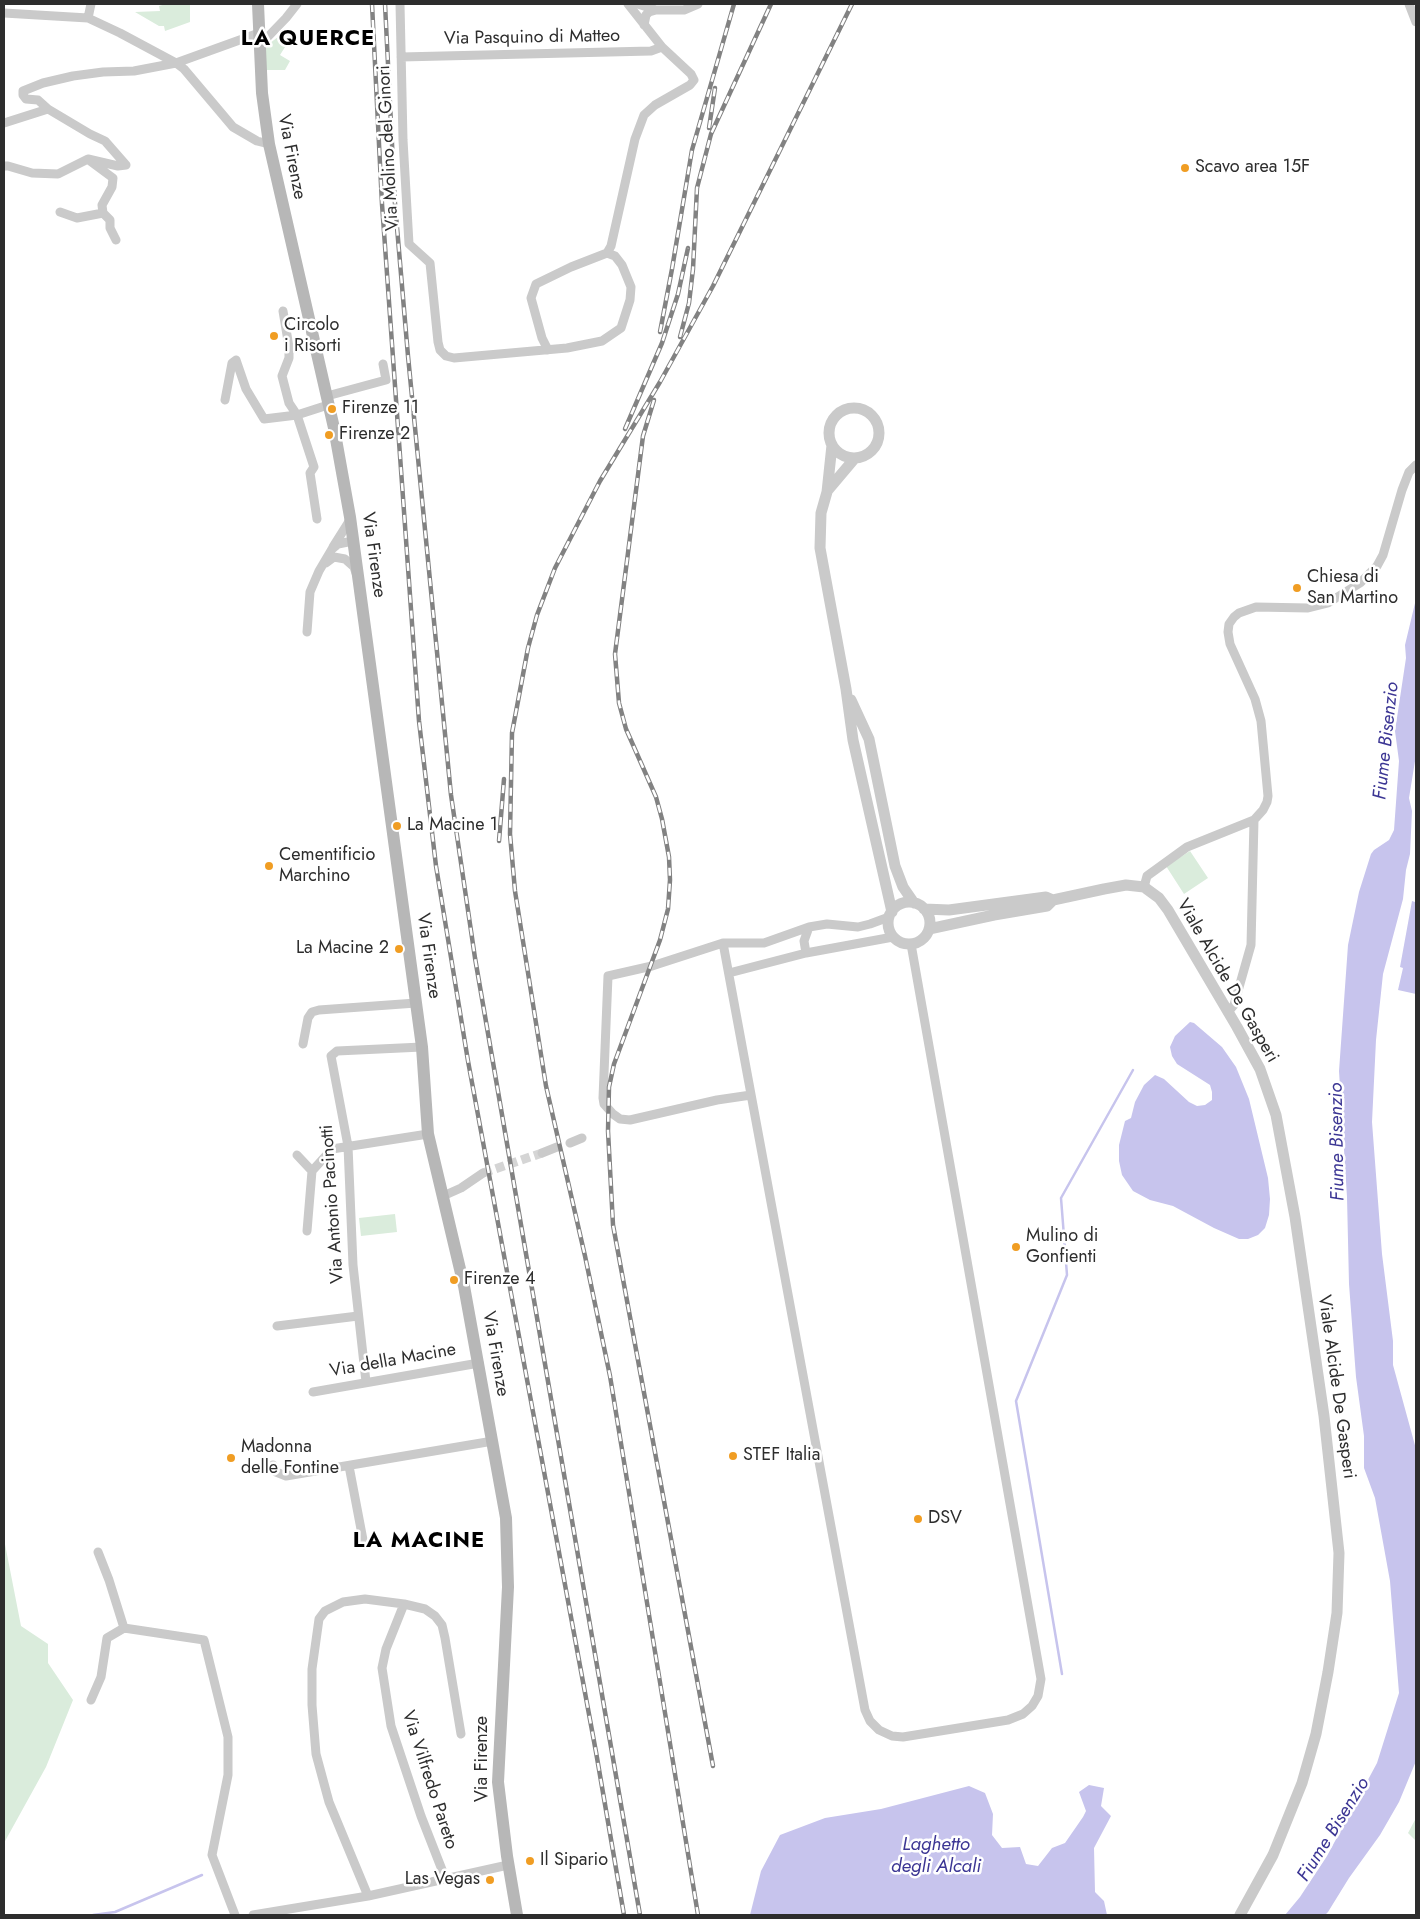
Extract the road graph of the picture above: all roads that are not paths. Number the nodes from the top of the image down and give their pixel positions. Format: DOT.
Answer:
graph roads {
  1 [pos="91,4"];
  2 [pos="258,4"];
  3 [pos="297,4"];
  4 [pos="400,4"];
  5 [pos="628,4"];
  6 [pos="638,4"];
  7 [pos="698,4"];
  8 [pos="1409,4"];
  9 [pos="656,10"];
  10 [pos="4,14"];
  11 [pos="88,18"];
  12 [pos="1416,22"];
  13 [pos="644,25"];
  14 [pos="260,39"];
  15 [pos="662,47"];
  16 [pos="401,57"];
  17 [pos="176,63"];
  18 [pos="48,109"];
  19 [pos="4,123"];
  20 [pos="269,144"];
  21 [pos="88,159"];
  22 [pos="4,166"];
  23 [pos="60,212"];
  24 [pos="103,213"];
  25 [pos="116,240"];
  26 [pos="607,253"];
  27 [pos="283,311"];
  28 [pos="548,350"];
  29 [pos="383,364"];
  30 [pos="225,400"];
  31 [pos="328,401"];
  32 [pos="297,415"];
  33 [pos="832,445"];
  34 [pos="855,458"];
  35 [pos="1416,465"];
  36 [pos="827,492"];
  37 [pos="317,519"];
  38 [pos="350,519"];
  39 [pos="354,544"];
  40 [pos="333,553"];
  41 [pos="359,580"];
  42 [pos="307,632"];
  43 [pos="846,689"];
  44 [pos="1254,820"];
  45 [pos="1144,887"];
  46 [pos="1052,900"];
  47 [pos="919,906"];
  48 [pos="891,915"];
  49 [pos="809,926"];
  50 [pos="929,930"];
  51 [pos="893,937"];
  52 [pos="724,943"];
  53 [pos="911,944"];
  54 [pos="806,953"];
  55 [pos="729,973"];
  56 [pos="416,1003"];
  57 [pos="1228,1012"];
  58 [pos="303,1044"];
  59 [pos="422,1047"];
  60 [pos="751,1095"];
  61 [pos="428,1134"];
  62 [pos="582,1138"];
  63 [pos="570,1143"];
  64 [pos="348,1146"];
  65 [pos="556,1148"];
  66 [pos="542,1153"];
  67 [pos="297,1155"];
  68 [pos="312,1171"];
  69 [pos="483,1174"];
  70 [pos="443,1196"];
  71 [pos="307,1231"];
  72 [pos="358,1316"];
  73 [pos="277,1326"];
  74 [pos="479,1363"];
  75 [pos="366,1382"];
  76 [pos="313,1392"];
  77 [pos="493,1441"];
  78 [pos="273,1465"];
  79 [pos="349,1466"];
  80 [pos="364,1546"];
  81 [pos="98,1552"];
  82 [pos="404,1604"];
  83 [pos="124,1628"];
  84 [pos="91,1700"];
  85 [pos="461,1734"];
  86 [pos="508,1865"];
  87 [pos="446,1880"];
  88 [pos="368,1896"];
  89 [pos="235,1915"];
  90 [pos="253,1915"];
  91 [pos="518,1915"];
  92 [pos="1240,1915"];
  1 -- 11 [label="street"];
  2 -- 14 [label="main road, Via Firenze"];
  3 -- 14 [label="street"];
  4 -- 16 [label="street, Via Molino del Ginori"];
  5 -- 13 [label="street"];
  6 -- 9 [label="street"];
  7 -- 9 [label="street"];
  8 -- 12 [label="street"];
  9 -- 13 [label="street"];
  10 -- 11 [label="street"];
  11 -- 17 [label="street"];
  13 -- 15 [label="street"];
  14 -- 17 [label="street"];
  14 -- 20 [label="main road, Via Firenze"];
  15 -- 16 [label="street, Via Pasquino di Matteo"];
  15 -- 26 [label="street"];
  16 -- 28 [label="street, Via Molino del Ginori"];
  17 -- 18 [label="street"];
  17 -- 20 [label="street"];
  18 -- 19 [label="street"];
  18 -- 21 [label="street"];
  20 -- 31 [label="main road, Via Firenze"];
  21 -- 22 [label="street"];
  21 -- 24 [label="street"];
  23 -- 24 [label="street"];
  24 -- 25 [label="street"];
  26 -- 28 [label="street"];
  26 -- 28 [label="street, Via Molino del Ginori"];
  27 -- 32 [label="street"];
  29 -- 31 [label="street"];
  30 -- 32 [label="street"];
  31 -- 32 [label="street"];
  31 -- 38 [label="main road, Via Firenze"];
  32 -- 37 [label="street"];
  33 -- 34 [label="street"];
  33 -- 34 [label="street"];
  33 -- 36 [label="street"];
  34 -- 36 [label="street"];
  35 -- 44 [label="street"];
  36 -- 43 [label="street"];
  38 -- 39 [label="main road, Via Firenze"];
  38 -- 40 [label="street"];
  39 -- 40 [label="street"];
  39 -- 41 [label="main road, Via Firenze"];
  40 -- 41 [label="street"];
  40 -- 42 [label="street"];
  41 -- 56 [label="main road, Via Firenze"];
  43 -- 47 [label="street"];
  43 -- 48 [label="street"];
  44 -- 45 [label="street"];
  44 -- 57 [label="street"];
  45 -- 46 [label="street"];
  45 -- 57 [label="street, Viale Alcide De Gasperi"];
  46 -- 47 [label="street"];
  46 -- 50 [label="street"];
  47 -- 48 [label="street"];
  47 -- 50 [label="street"];
  48 -- 49 [label="street"];
  48 -- 51 [label="street"];
  49 -- 52 [label="street"];
  49 -- 54 [label="street"];
  50 -- 53 [label="street"];
  51 -- 53 [label="street"];
  51 -- 54 [label="street"];
  52 -- 55 [label="street"];
  52 -- 60 [label="street"];
  53 -- 60 [label="street"];
  54 -- 55 [label="street"];
  55 -- 60 [label="street"];
  56 -- 58 [label="street"];
  56 -- 59 [label="main road, Via Firenze"];
  57 -- 92 [label="street, Viale Alcide De Gasperi"];
  59 -- 61 [label="main road, Via Firenze"];
  59 -- 64 [label="street, Via Antonio Pacinotti"];
  61 -- 64 [label="street"];
  61 -- 70 [label="main road, Via Firenze"];
  62 -- 63 [label="street"];
  64 -- 68 [label="street"];
  64 -- 72 [label="street, Via Antonio Pacinotti"];
  65 -- 66 [label="street"];
  67 -- 68 [label="street"];
  68 -- 71 [label="street"];
  69 -- 70 [label="street"];
  70 -- 74 [label="main road, Via Firenze"];
  72 -- 73 [label="street"];
  72 -- 75 [label="street, Via Antonio Pacinotti"];
  74 -- 75 [label="street, Via della Macine"];
  74 -- 77 [label="main road, Via Firenze"];
  75 -- 76 [label="street, Via della Macine"];
  77 -- 79 [label="street"];
  77 -- 86 [label="main road, Via Firenze"];
  78 -- 79 [label="street"];
  79 -- 80 [label="street"];
  81 -- 83 [label="street"];
  82 -- 85 [label="street"];
  82 -- 87 [label="street, Via Vilfredo Pareto"];
  82 -- 88 [label="street"];
  83 -- 84 [label="street"];
  83 -- 89 [label="street"];
  86 -- 87 [label="street"];
  86 -- 91 [label="main road, Via Firenze"];
  87 -- 88 [label="street"];
  88 -- 90 [label="street"];
}
